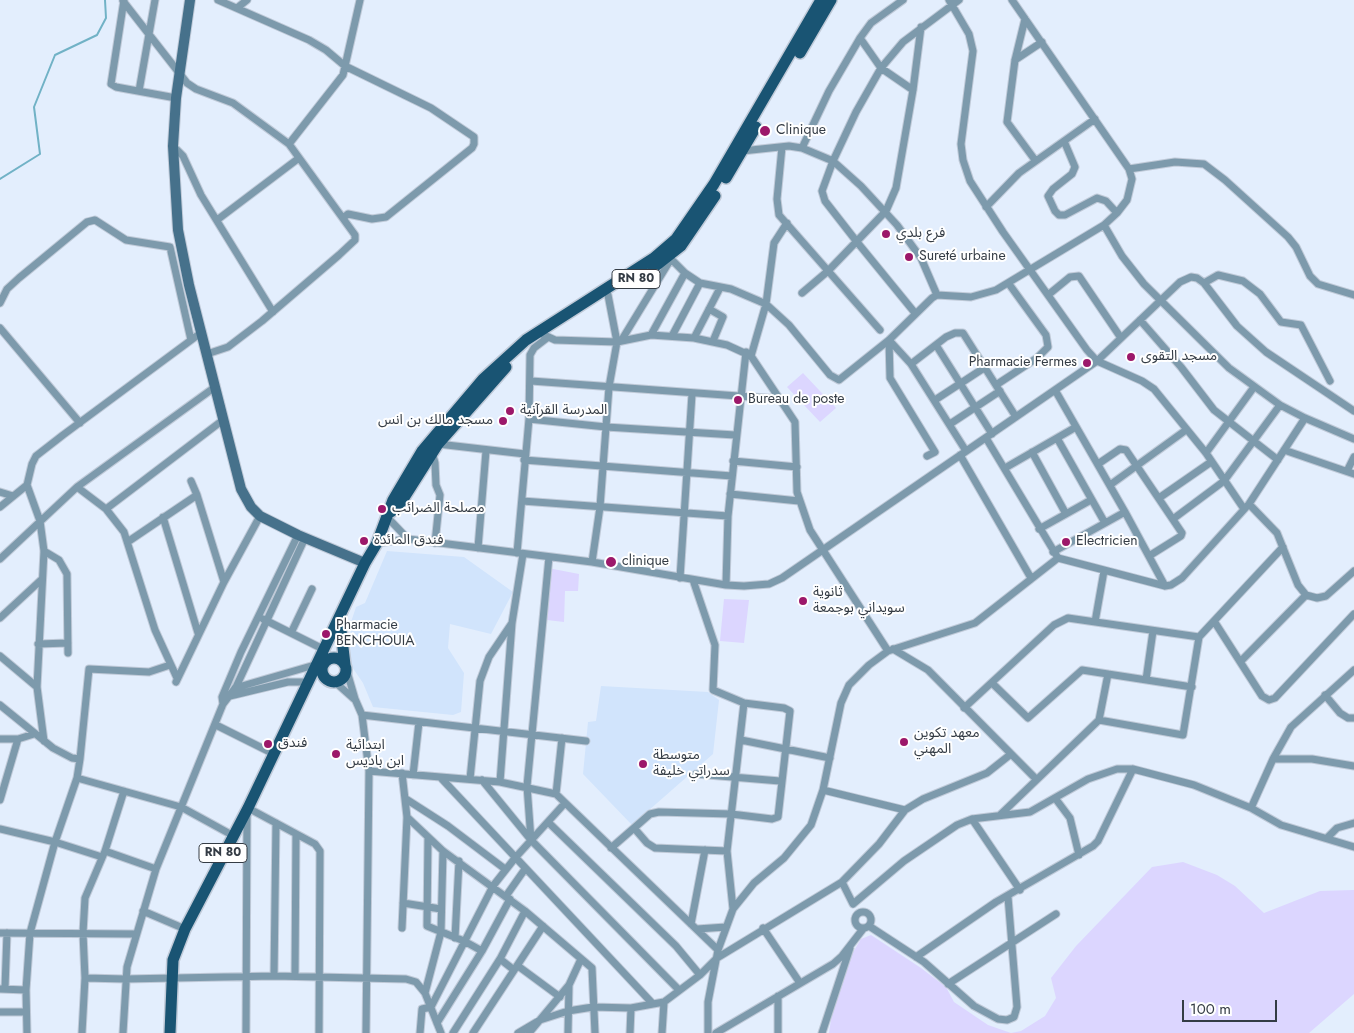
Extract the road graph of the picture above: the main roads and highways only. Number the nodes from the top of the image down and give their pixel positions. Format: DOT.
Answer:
graph roads {
  1 [pos="190,0"];
  2 [pos="821,0"];
  3 [pos="831,0"];
  4 [pos="668,256"];
  5 [pos="472,396"];
  6 [pos="389,515"];
  7 [pos="366,562"];
  8 [pos="340,619"];
  9 [pos="345,666"];
  10 [pos="327,668"];
  11 [pos="309,682"];
  12 [pos="170,1033"];
  1 -- 7 [label="main road"];
  2 -- 4 [label="main road, RN 80"];
  3 -- 4 [label="main road, RN 80"];
  4 -- 5 [label="main road, RN 80"];
  4 -- 5 [label="main road, RN 80"];
  5 -- 6 [label="main road, RN 80"];
  5 -- 6 [label="main road, RN 80"];
  6 -- 7 [label="main road, RN 80"];
  7 -- 8 [label="main road, RN 80"];
  8 -- 9 [label="main road, RN 80"];
  8 -- 10 [label="main road, RN 80"];
  9 -- 10 [label="main road"];
  9 -- 10 [label="main road"];
  10 -- 11 [label="main road"];
  10 -- 11 [label="main road, RN 80"];
  11 -- 12 [label="main road, RN 80"];
}
